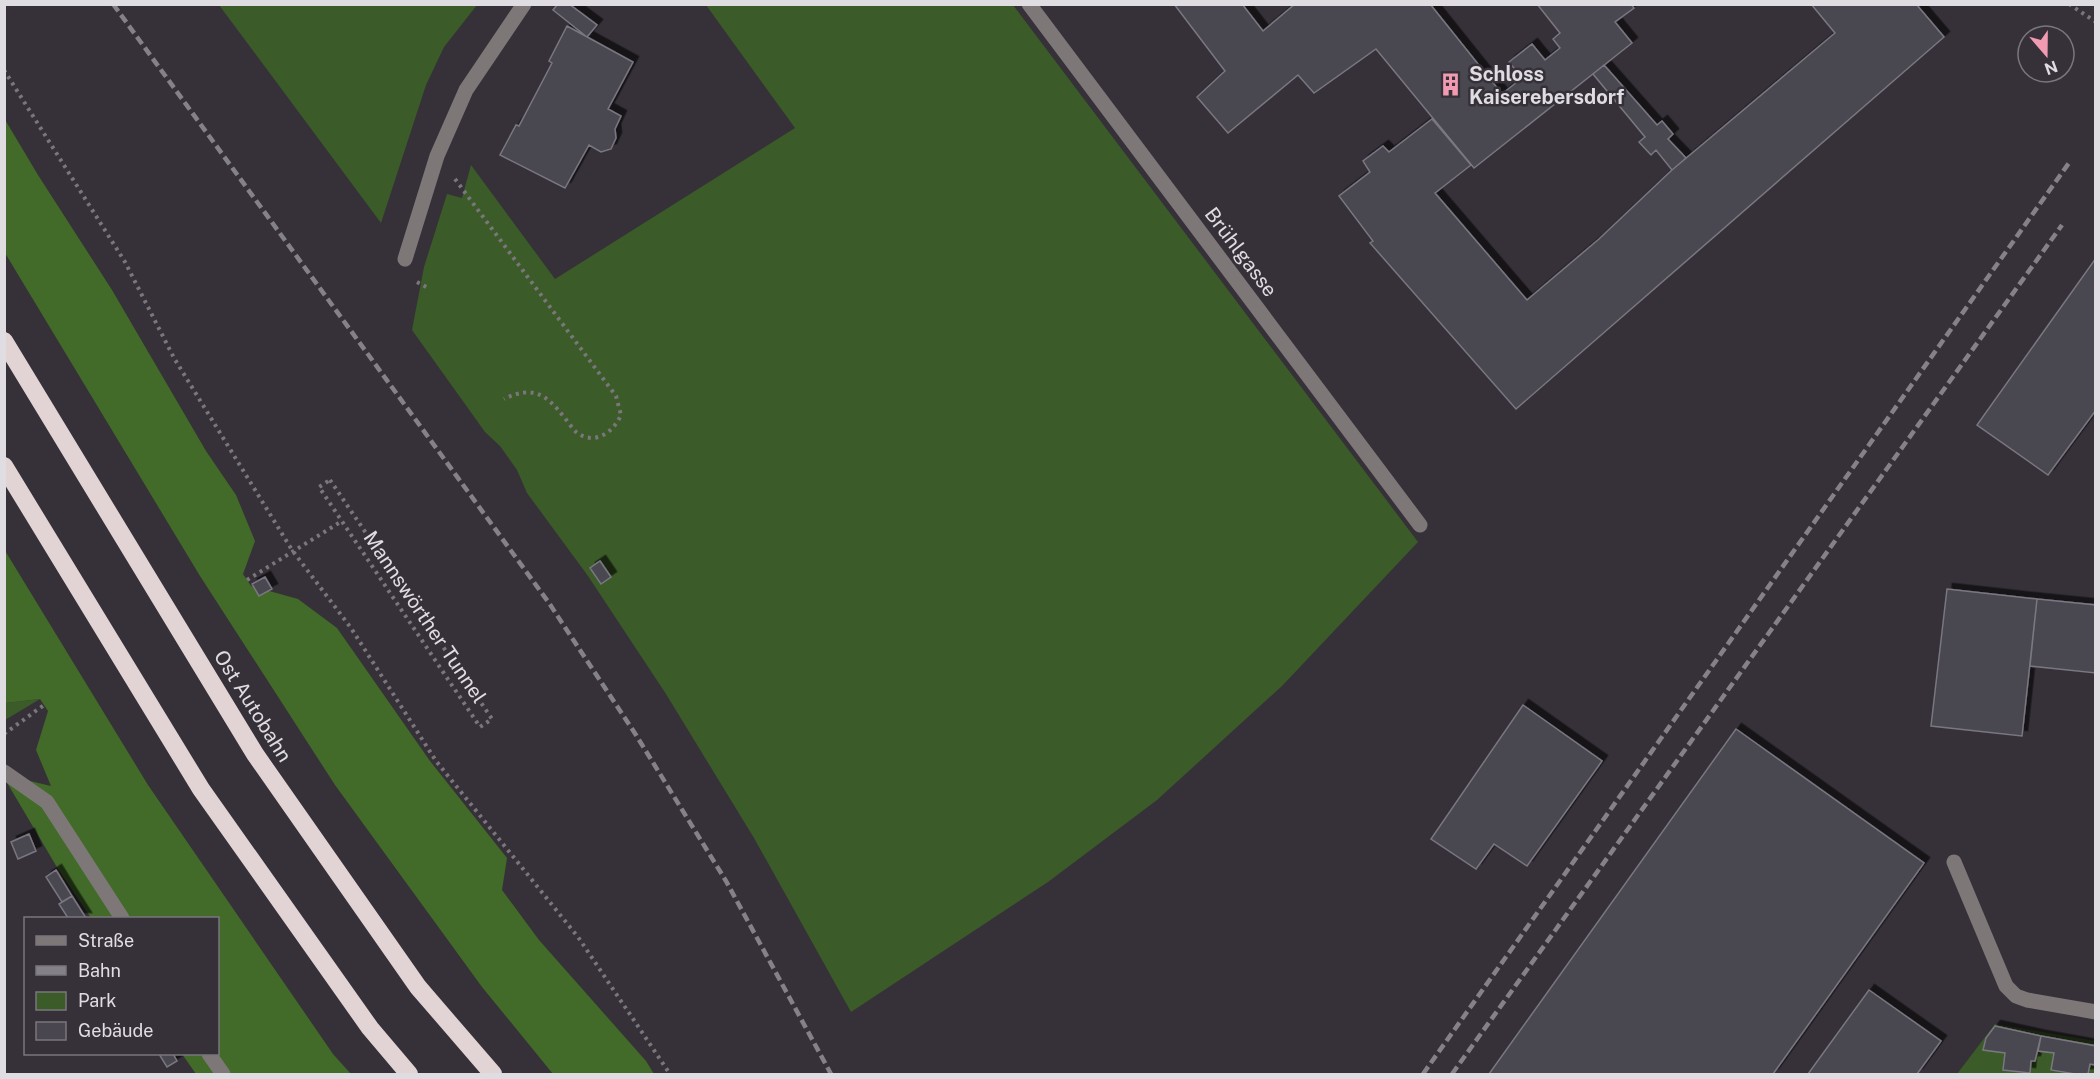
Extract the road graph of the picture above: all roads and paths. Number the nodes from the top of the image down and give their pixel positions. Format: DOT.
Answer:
graph roads {
  1 [pos="524,4"];
  2 [pos="1029,4"];
  3 [pos="2069,4"];
  4 [pos="2096,22"];
  5 [pos="4,70"];
  6 [pos="437,156"];
  7 [pos="405,259"];
  8 [pos="4,341"];
  9 [pos="504,399"];
  10 [pos="4,466"];
  11 [pos="342,521"];
  12 [pos="1420,525"];
  13 [pos="292,550"];
  14 [pos="247,580"];
  15 [pos="44,705"];
  16 [pos="4,734"];
  17 [pos="4,772"];
  18 [pos="1954,862"];
  19 [pos="121,917"];
  20 [pos="2096,1012"];
  21 [pos="210,1055"];
  22 [pos="224,1074"];
  23 [pos="409,1074"];
  24 [pos="493,1074"];
  25 [pos="670,1074"];
  1 -- 6 [label="street"];
  2 -- 12 [label="street, Brühlgasse"];
  3 -- 4 [label="path"];
  5 -- 13 [label="path"];
  6 -- 7 [label="street"];
  6 -- 9 [label="path"];
  8 -- 24 [label="highway, Ost Autobahn"];
  10 -- 23 [label="highway"];
  11 -- 11 [label="path, Mannswörther Tunnel"];
  11 -- 13 [label="path, Mannswörther Tunnel"];
  13 -- 14 [label="path, Mannswörther Tunnel"];
  13 -- 25 [label="path"];
  15 -- 16 [label="path"];
  17 -- 19 [label="street"];
  18 -- 20 [label="street"];
  21 -- 22 [label="street"];
}
